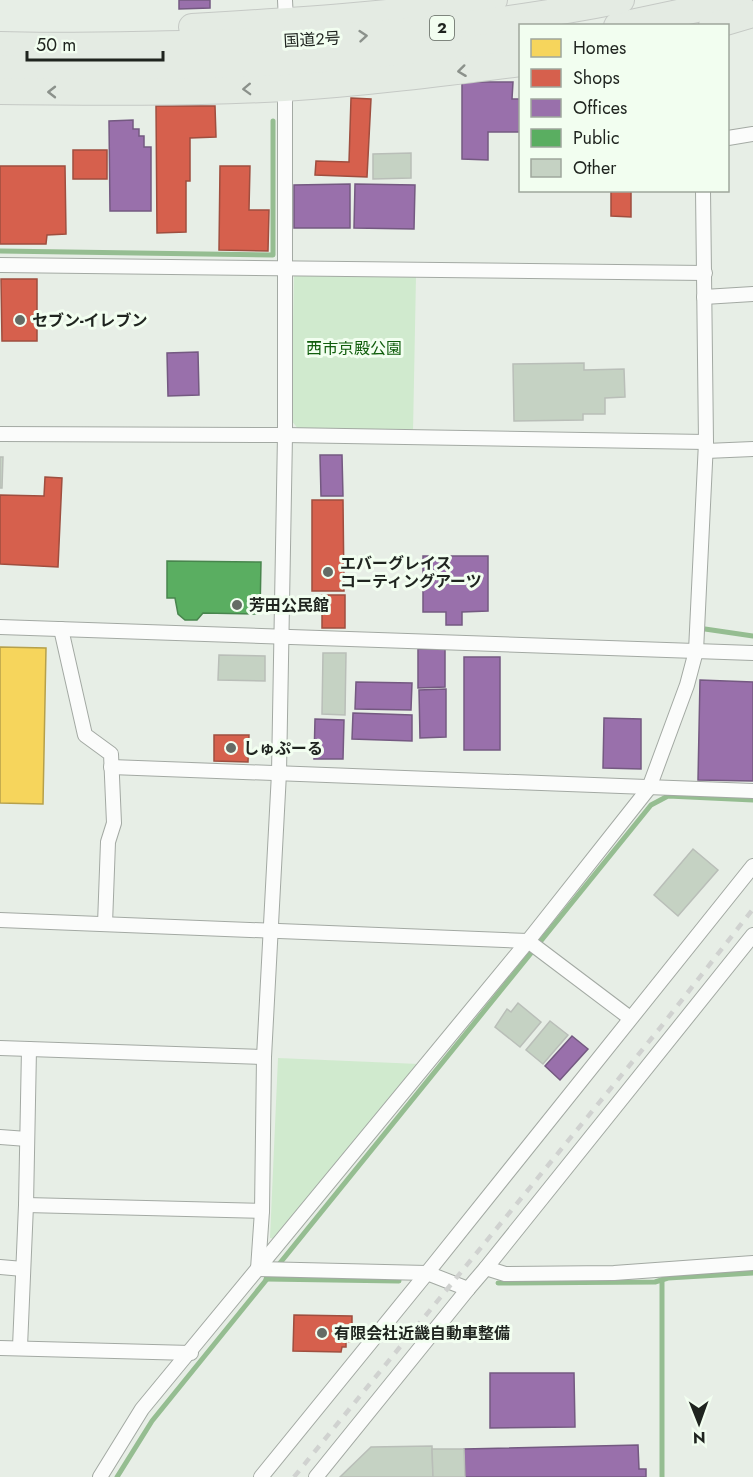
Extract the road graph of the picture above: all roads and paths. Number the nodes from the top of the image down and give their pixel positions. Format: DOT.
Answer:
graph roads {
  1 [pos="494,0"];
  2 [pos="621,0"];
  3 [pos="739,0"];
  4 [pos="286,11"];
  5 [pos="753,14"];
  6 [pos="753,22"];
  7 [pos="626,24"];
  8 [pos="719,24"];
  9 [pos="729,26"];
  10 [pos="0,29"];
  11 [pos="519,43"];
  12 [pos="0,45"];
  13 [pos="263,54"];
  14 [pos="519,63"];
  15 [pos="0,68"];
  16 [pos="285,88"];
  17 [pos="0,92"];
  18 [pos="753,134"];
  19 [pos="729,138"];
  20 [pos="703,192"];
  21 [pos="0,265"];
  22 [pos="285,268"];
  23 [pos="705,273"];
  24 [pos="753,294"];
  25 [pos="704,297"];
  26 [pos="0,434"];
  27 [pos="285,435"];
  28 [pos="706,447"];
  29 [pos="753,449"];
  30 [pos="0,627"];
  31 [pos="61,629"];
  32 [pos="281,636"];
  33 [pos="696,651"];
  34 [pos="753,653"];
  35 [pos="111,767"];
  36 [pos="279,773"];
  37 [pos="649,788"];
  38 [pos="753,791"];
  39 [pos="753,866"];
  40 [pos="0,920"];
  41 [pos="105,924"];
  42 [pos="271,930"];
  43 [pos="753,935"];
  44 [pos="534,946"];
  45 [pos="630,1018"];
  46 [pos="0,1047"];
  47 [pos="29,1049"];
  48 [pos="264,1057"];
  49 [pos="0,1137"];
  50 [pos="27,1139"];
  51 [pos="26,1205"];
  52 [pos="262,1211"];
  53 [pos="753,1263"];
  54 [pos="0,1267"];
  55 [pos="486,1268"];
  56 [pos="23,1269"];
  57 [pos="270,1269"];
  58 [pos="427,1273"];
  59 [pos="468,1289"];
  60 [pos="20,1347"];
  61 [pos="0,1348"];
  62 [pos="191,1353"];
  63 [pos="100,1477"];
  64 [pos="261,1477"];
  65 [pos="316,1477"];
  1 -- 4 [label="highway"];
  13 -- 2 [label="highway, 国道2号 / 2, one-way"];
  3 -- 7 [label="highway"];
  4 -- 10 [label="highway"];
  5 -- 8 [label="highway"];
  6 -- 9 [label="street"];
  11 -- 13 [label="highway, 国道2号 / 2"];
  12 -- 13 [label="highway, 国道2号 / 2"];
  13 -- 15 [label="highway, 国道2号 / 2"];
  14 -- 16 [label="highway, one-way"];
  16 -- 17 [label="highway, one-way"];
  16 -- 22 [label="street"];
  18 -- 19 [label="street"];
  20 -- 23 [label="street"];
  21 -- 22 [label="street"];
  22 -- 23 [label="street"];
  22 -- 27 [label="street"];
  23 -- 25 [label="street"];
  24 -- 25 [label="street"];
  25 -- 28 [label="street"];
  26 -- 27 [label="street"];
  27 -- 28 [label="street"];
  27 -- 32 [label="street"];
  28 -- 29 [label="street"];
  28 -- 33 [label="street"];
  30 -- 31 [label="street"];
  31 -- 32 [label="street"];
  31 -- 35 [label="street"];
  32 -- 33 [label="street"];
  32 -- 36 [label="street"];
  33 -- 34 [label="street"];
  33 -- 37 [label="street"];
  35 -- 36 [label="street"];
  35 -- 41 [label="street"];
  36 -- 37 [label="street"];
  36 -- 42 [label="street"];
  37 -- 38 [label="street"];
  37 -- 44 [label="street"];
  39 -- 45 [label="street"];
  40 -- 41 [label="street"];
  41 -- 42 [label="street"];
  42 -- 44 [label="street"];
  42 -- 48 [label="street"];
  43 -- 55 [label="street"];
  44 -- 45 [label="street"];
  44 -- 57 [label="street"];
  45 -- 58 [label="street"];
  46 -- 47 [label="street"];
  47 -- 48 [label="street"];
  47 -- 50 [label="street"];
  48 -- 52 [label="street"];
  49 -- 50 [label="street"];
  50 -- 51 [label="street"];
  51 -- 52 [label="street"];
  51 -- 56 [label="street"];
  52 -- 57 [label="street"];
  53 -- 55 [label="street"];
  54 -- 56 [label="street"];
  55 -- 59 [label="street"];
  56 -- 60 [label="street"];
  57 -- 58 [label="street"];
  57 -- 62 [label="street"];
  58 -- 59 [label="street"];
  58 -- 64 [label="street"];
  59 -- 65 [label="street"];
  60 -- 61 [label="street"];
  60 -- 62 [label="street"];
  62 -- 63 [label="street"];
}
